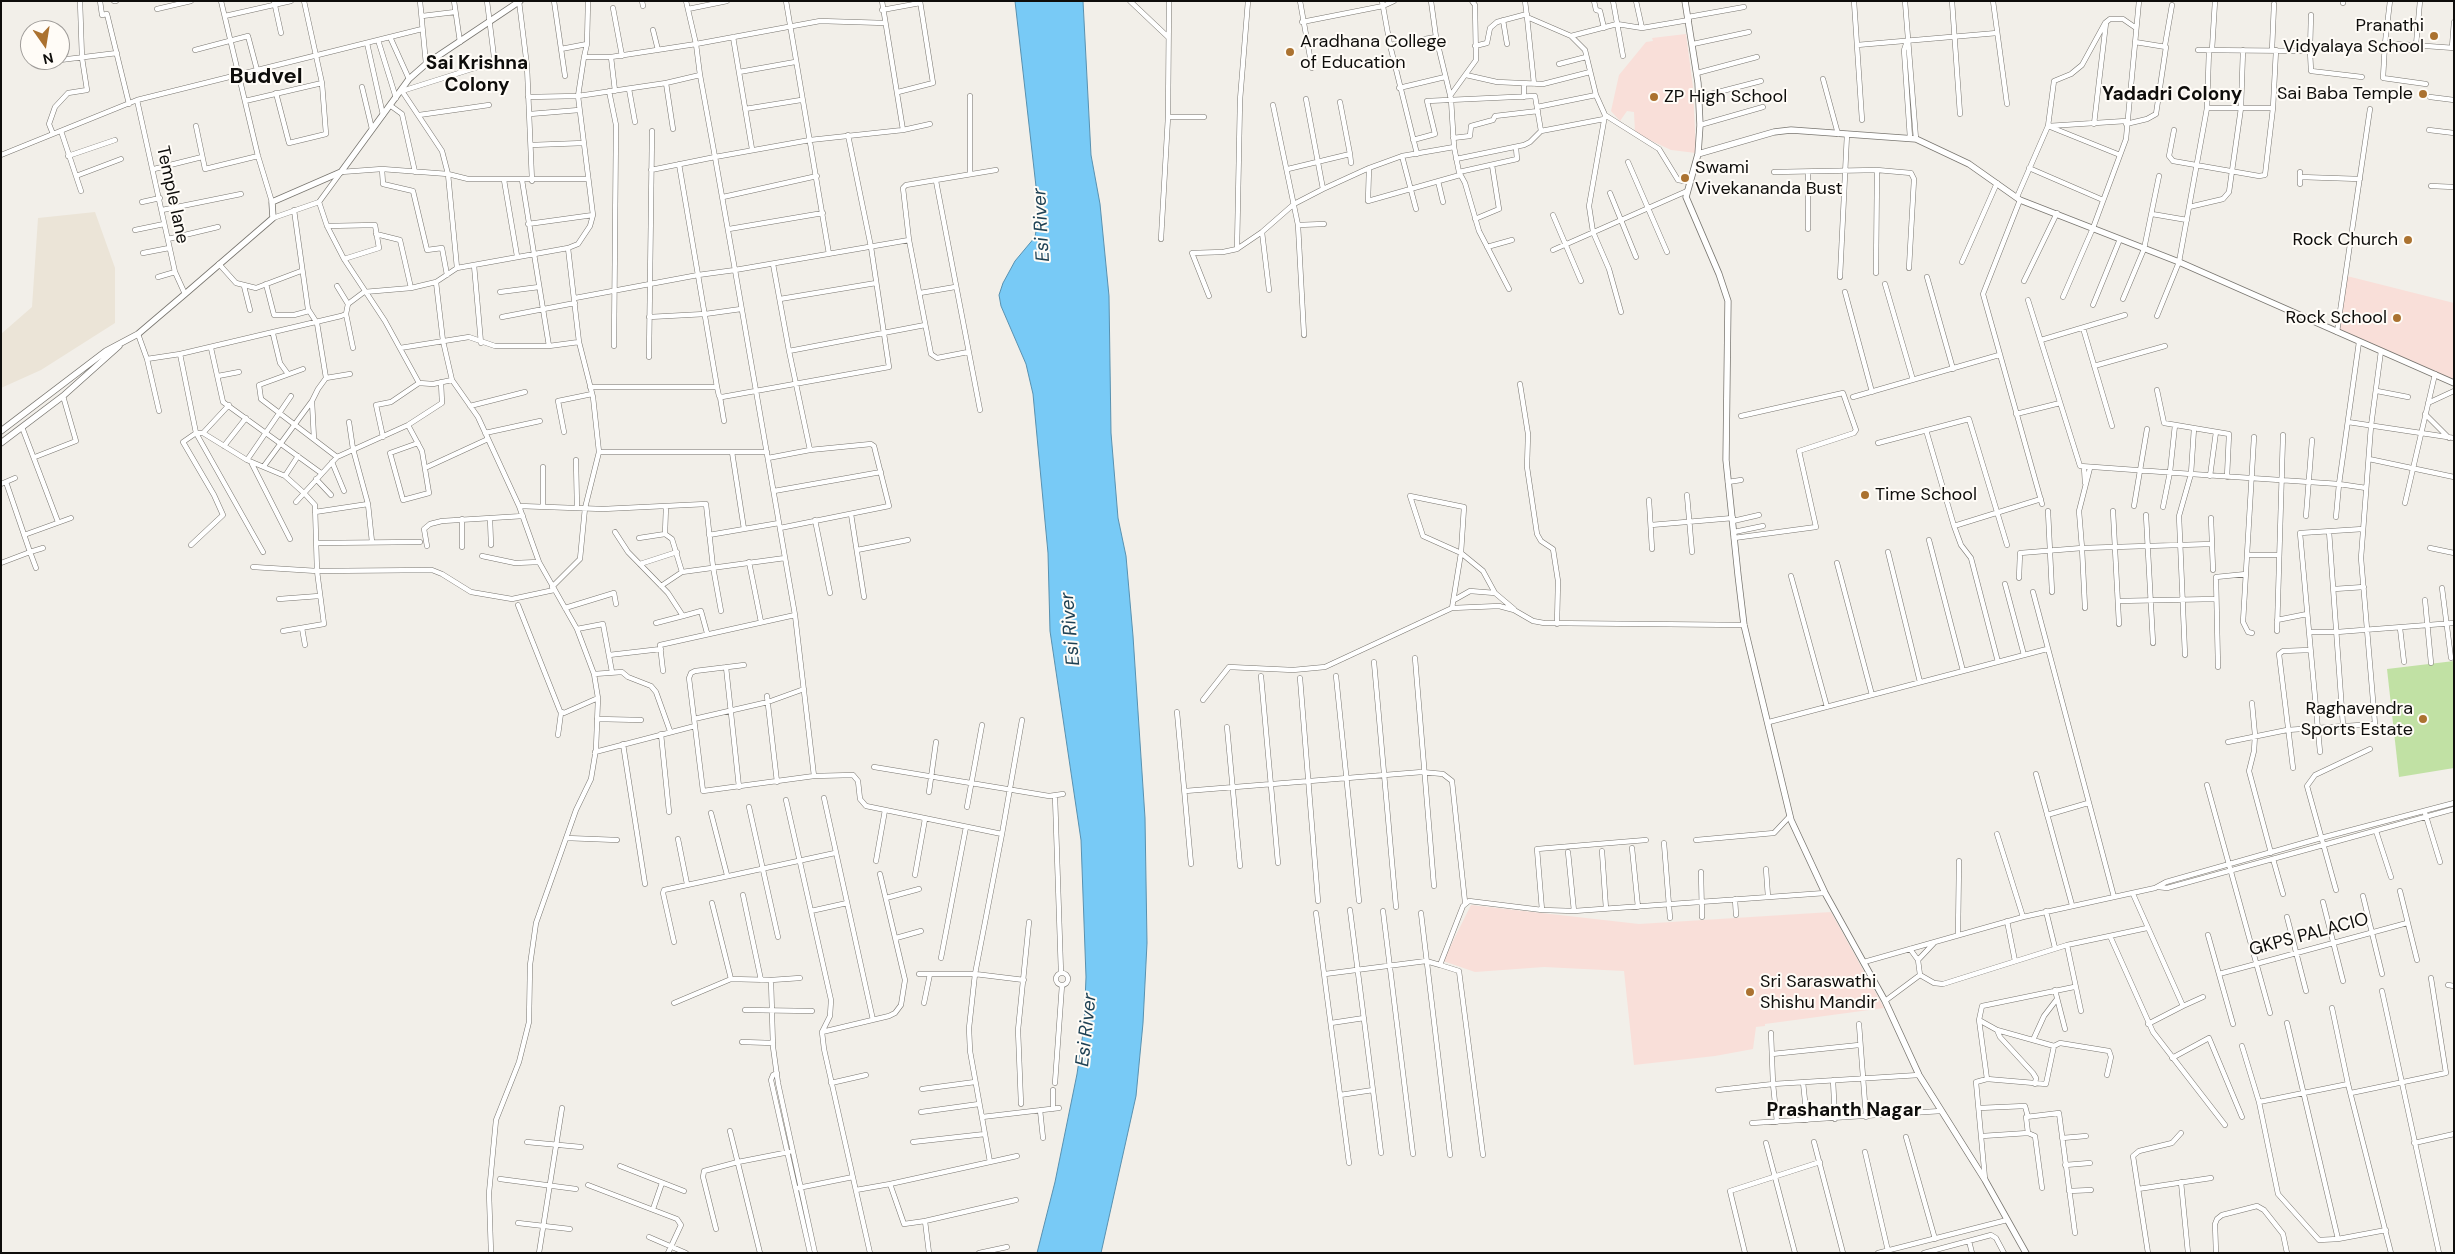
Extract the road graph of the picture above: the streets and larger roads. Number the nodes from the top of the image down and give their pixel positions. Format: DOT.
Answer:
graph roads {
  1 [pos="80,1"];
  2 [pos="100,1"];
  3 [pos="191,1"];
  4 [pos="221,1"];
  5 [pos="291,1"];
  6 [pos="304,1"];
  7 [pos="420,1"];
  8 [pos="454,1"];
  9 [pos="487,1"];
  10 [pos="554,1"];
  11 [pos="588,1"];
  12 [pos="686,1"];
  13 [pos="727,1"];
  14 [pos="786,1"];
  15 [pos="882,1"];
  16 [pos="1130,1"];
  17 [pos="1169,1"];
  18 [pos="1248,1"];
  19 [pos="1300,1"];
  20 [pos="1394,1"];
  21 [pos="1431,1"];
  22 [pos="1472,1"];
  23 [pos="1525,1"];
  24 [pos="1594,1"];
  25 [pos="1613,1"];
  26 [pos="1636,1"];
  27 [pos="1685,1"];
  28 [pos="1854,1"];
  29 [pos="1905,1"];
  30 [pos="1952,1"];
  31 [pos="1993,1"];
  32 [pos="2139,1"];
  33 [pos="2214,1"];
  34 [pos="2390,1"];
  35 [pos="2420,1"];
  36 [pos="519,2"];
  37 [pos="920,2"];
  38 [pos="275,3"];
  39 [pos="1383,4"];
  40 [pos="2274,4"];
  41 [pos="2172,5"];
  42 [pos="1744,7"];
  43 [pos="613,8"];
  44 [pos="157,9"];
  45 [pos="688,9"];
  46 [pos="882,10"];
  47 [pos="456,12"];
  48 [pos="1527,15"];
  49 [pos="2311,15"];
  50 [pos="224,16"];
  51 [pos="422,16"];
  52 [pos="1689,18"];
  53 [pos="1503,20"];
  54 [pos="489,22"];
  55 [pos="1302,22"];
  56 [pos="2106,22"];
  57 [pos="2454,22"];
  58 [pos="885,23"];
  59 [pos="1617,24"];
  60 [pos="790,26"];
  61 [pos="1604,28"];
  62 [pos="1642,28"];
  63 [pos="2136,28"];
  64 [pos="422,29"];
  65 [pos="653,30"];
  66 [pos="1749,32"];
  67 [pos="281,33"];
  68 [pos="1997,33"];
  69 [pos="1571,36"];
  70 [pos="390,37"];
  71 [pos="733,37"];
  72 [pos="1168,37"];
  73 [pos="1436,37"];
  74 [pos="1954,37"];
  75 [pos="230,40"];
  76 [pos="378,40"];
  77 [pos="1907,41"];
  78 [pos="366,42"];
  79 [pos="460,42"];
  80 [pos="2135,42"];
  81 [pos="2385,43"];
  82 [pos="587,44"];
  83 [pos="696,44"];
  84 [pos="1507,44"];
  85 [pos="1692,44"];
  86 [pos="1390,45"];
  87 [pos="1857,45"];
  88 [pos="2165,45"];
  89 [pos="1475,46"];
  90 [pos="2416,46"];
  91 [pos="2453,48"];
  92 [pos="561,49"];
  93 [pos="195,50"];
  94 [pos="658,50"];
  95 [pos="2198,50"];
  96 [pos="2210,50"];
  97 [pos="2243,50"];
  98 [pos="2274,50"];
  99 [pos="2310,51"];
  100 [pos="117,53"];
  101 [pos="317,54"];
  102 [pos="622,56"];
  103 [pos="1624,56"];
  104 [pos="584,57"];
  105 [pos="611,57"];
  106 [pos="1586,57"];
  107 [pos="1757,57"];
  108 [pos="82,58"];
  109 [pos="70,59"];
  110 [pos="795,62"];
  111 [pos="426,64"];
  112 [pos="1559,64"];
  113 [pos="496,65"];
  114 [pos="527,66"];
  115 [pos="1312,68"];
  116 [pos="257,70"];
  117 [pos="739,72"];
  118 [pos="1590,72"];
  119 [pos="1696,73"];
  120 [pos="238,75"];
  121 [pos="700,75"];
  122 [pos="1466,75"];
  123 [pos="565,76"];
  124 [pos="1445,77"];
  125 [pos="2362,77"];
  126 [pos="409,79"];
  127 [pos="1823,79"];
  128 [pos="1761,81"];
  129 [pos="666,83"];
  130 [pos="322,84"];
  131 [pos="1524,84"];
  132 [pos="1534,84"];
  133 [pos="2426,84"];
  134 [pos="362,87"];
  135 [pos="1399,88"];
  136 [pos="629,89"];
  137 [pos="616,90"];
  138 [pos="402,91"];
  139 [pos="609,91"];
  140 [pos="898,92"];
  141 [pos="276,93"];
  142 [pos="1596,95"];
  143 [pos="578,96"];
  144 [pos="970,96"];
  145 [pos="528,97"];
  146 [pos="1450,97"];
  147 [pos="1524,97"];
  148 [pos="1699,97"];
  149 [pos="2430,97"];
  150 [pos="396,98"];
  151 [pos="137,100"];
  152 [pos="801,100"];
  153 [pos="1306,100"];
  154 [pos="2454,100"];
  155 [pos="245,101"];
  156 [pos="1340,102"];
  157 [pos="129,104"];
  158 [pos="2007,104"];
  159 [pos="489,105"];
  160 [pos="1273,105"];
  161 [pos="391,106"];
  162 [pos="1763,107"];
  163 [pos="2207,108"];
  164 [pos="2241,108"];
  165 [pos="2274,108"];
  166 [pos="745,109"];
  167 [pos="1537,109"];
  168 [pos="2370,109"];
  169 [pos="579,110"];
  170 [pos="530,114"];
  171 [pos="1960,114"];
  172 [pos="383,115"];
  173 [pos="419,115"];
  174 [pos="1168,117"];
  175 [pos="1204,117"];
  176 [pos="1605,117"];
  177 [pos="1862,120"];
  178 [pos="635,122"];
  179 [pos="2126,122"];
  180 [pos="930,124"];
  181 [pos="2094,124"];
  182 [pos="1700,125"];
  183 [pos="196,126"];
  184 [pos="2048,126"];
  185 [pos="372,129"];
  186 [pos="673,129"];
  187 [pos="903,130"];
  188 [pos="1541,130"];
  189 [pos="2174,130"];
  190 [pos="2429,130"];
  191 [pos="61,131"];
  192 [pos="652,131"];
  193 [pos="2454,133"];
  194 [pos="53,134"];
  195 [pos="1838,134"];
  196 [pos="1847,134"];
  197 [pos="848,135"];
  198 [pos="1453,138"];
  199 [pos="1913,139"];
  200 [pos="115,140"];
  201 [pos="810,140"];
  202 [pos="1413,140"];
  203 [pos="584,143"];
  204 [pos="531,145"];
  205 [pos="1454,147"];
  206 [pos="1516,148"];
  207 [pos="752,150"];
  208 [pos="1350,154"];
  209 [pos="1417,154"];
  210 [pos="1698,154"];
  211 [pos="2120,155"];
  212 [pos="1,156"];
  213 [pos="68,156"];
  214 [pos="258,156"];
  215 [pos="1402,156"];
  216 [pos="202,157"];
  217 [pos="714,157"];
  218 [pos="121,159"];
  219 [pos="1456,159"];
  220 [pos="1319,161"];
  221 [pos="1628,162"];
  222 [pos="1351,163"];
  223 [pos="679,164"];
  224 [pos="1492,165"];
  225 [pos="2196,165"];
  226 [pos="1369,168"];
  227 [pos="2029,168"];
  228 [pos="154,169"];
  229 [pos="382,169"];
  230 [pos="1288,169"];
  231 [pos="651,170"];
  232 [pos="996,170"];
  233 [pos="1844,170"];
  234 [pos="1877,170"];
  235 [pos="341,172"];
  236 [pos="415,172"];
  237 [pos="1774,172"];
  238 [pos="1808,172"];
  239 [pos="2233,172"];
  240 [pos="1460,173"];
  241 [pos="448,174"];
  242 [pos="970,174"];
  243 [pos="76,176"];
  244 [pos="817,176"];
  245 [pos="2159,176"];
  246 [pos="588,179"];
  247 [pos="2360,179"];
  248 [pos="504,180"];
  249 [pos="522,180"];
  250 [pos="532,181"];
  251 [pos="936,181"];
  252 [pos="1438,181"];
  253 [pos="1690,182"];
  254 [pos="1997,183"];
  255 [pos="2300,184"];
  256 [pos="2431,186"];
  257 [pos="2454,187"];
  258 [pos="1411,189"];
  259 [pos="81,190"];
  260 [pos="1323,190"];
  261 [pos="1687,191"];
  262 [pos="1610,193"];
  263 [pos="241,194"];
  264 [pos="723,197"];
  265 [pos="160,198"];
  266 [pos="2019,199"];
  267 [pos="2103,200"];
  268 [pos="142,202"];
  269 [pos="272,202"];
  270 [pos="319,202"];
  271 [pos="1443,202"];
  272 [pos="1294,204"];
  273 [pos="1647,206"];
  274 [pos="2189,208"];
  275 [pos="1416,209"];
  276 [pos="162,210"];
  277 [pos="294,210"];
  278 [pos="823,212"];
  279 [pos="2057,213"];
  280 [pos="2152,214"];
  281 [pos="593,215"];
  282 [pos="1553,216"];
  283 [pos="273,218"];
  284 [pos="1475,219"];
  285 [pos="1620,219"];
  286 [pos="2187,220"];
  287 [pos="164,224"];
  288 [pos="528,224"];
  289 [pos="1324,224"];
  290 [pos="1298,225"];
  291 [pos="327,226"];
  292 [pos="218,227"];
  293 [pos="2093,228"];
  294 [pos="1808,229"];
  295 [pos="135,230"];
  296 [pos="729,230"];
  297 [pos="1262,232"];
  298 [pos="1593,232"];
  299 [pos="376,234"];
  300 [pos="168,239"];
  301 [pos="1161,239"];
  302 [pos="2120,239"];
  303 [pos="910,240"];
  304 [pos="1512,240"];
  305 [pos="1566,244"];
  306 [pos="1487,246"];
  307 [pos="870,247"];
  308 [pos="169,248"];
  309 [pos="568,248"];
  310 [pos="1237,248"];
  311 [pos="2144,249"];
  312 [pos="1553,250"];
  313 [pos="1667,252"];
  314 [pos="143,253"];
  315 [pos="533,254"];
  316 [pos="829,254"];
  317 [pos="517,256"];
  318 [pos="1636,257"];
  319 [pos="344,259"];
  320 [pos="1962,262"];
  321 [pos="2179,262"];
  322 [pos="219,264"];
  323 [pos="774,264"];
  324 [pos="474,265"];
  325 [pos="457,268"];
  326 [pos="1909,268"];
  327 [pos="735,270"];
  328 [pos="301,271"];
  329 [pos="175,272"];
  330 [pos="1876,273"];
  331 [pos="447,275"];
  332 [pos="698,275"];
  333 [pos="1927,276"];
  334 [pos="158,277"];
  335 [pos="1840,277"];
  336 [pos="1581,281"];
  337 [pos="2024,281"];
  338 [pos="436,282"];
  339 [pos="876,283"];
  340 [pos="266,284"];
  341 [pos="651,284"];
  342 [pos="1885,284"];
  343 [pos="244,286"];
  344 [pos="337,286"];
  345 [pos="539,287"];
  346 [pos="955,287"];
  347 [pos="411,288"];
  348 [pos="615,289"];
  349 [pos="1509,289"];
  350 [pos="1269,290"];
  351 [pos="364,292"];
  352 [pos="500,292"];
  353 [pos="1845,292"];
  354 [pos="920,293"];
  355 [pos="185,294"];
  356 [pos="1209,296"];
  357 [pos="2063,297"];
  358 [pos="2123,299"];
  359 [pos="575,300"];
  360 [pos="780,300"];
  361 [pos="2028,300"];
  362 [pos="348,304"];
  363 [pos="2093,304"];
  364 [pos="741,308"];
  365 [pos="542,309"];
  366 [pos="250,310"];
  367 [pos="310,311"];
  368 [pos="1622,312"];
  369 [pos="346,314"];
  370 [pos="705,314"];
  371 [pos="2125,315"];
  372 [pos="2157,316"];
  373 [pos="502,317"];
  374 [pos="649,317"];
  375 [pos="317,323"];
  376 [pos="925,325"];
  377 [pos="2083,328"];
  378 [pos="2337,332"];
  379 [pos="884,333"];
  380 [pos="138,334"];
  381 [pos="273,334"];
  382 [pos="1304,335"];
  383 [pos="2041,340"];
  384 [pos="444,341"];
  385 [pos="580,342"];
  386 [pos="2359,342"];
  387 [pos="482,343"];
  388 [pos="120,345"];
  389 [pos="549,346"];
  390 [pos="614,346"];
  391 [pos="2165,346"];
  392 [pos="211,348"];
  393 [pos="353,348"];
  394 [pos="400,348"];
  395 [pos="788,351"];
  396 [pos="2381,351"];
  397 [pos="968,352"];
  398 [pos="180,354"];
  399 [pos="1999,356"];
  400 [pos="648,357"];
  401 [pos="146,359"];
  402 [pos="2094,366"];
  403 [pos="303,369"];
  404 [pos="1953,369"];
  405 [pos="239,372"];
  406 [pos="288,374"];
  407 [pos="350,374"];
  408 [pos="2435,374"];
  409 [pos="218,376"];
  410 [pos="326,378"];
  411 [pos="452,380"];
  412 [pos="1913,380"];
  413 [pos="441,382"];
  414 [pos="419,383"];
  415 [pos="796,383"];
  416 [pos="2454,383"];
  417 [pos="1520,384"];
  418 [pos="590,387"];
  419 [pos="717,387"];
  420 [pos="2157,390"];
  421 [pos="754,391"];
  422 [pos="2377,391"];
  423 [pos="2454,391"];
  424 [pos="526,392"];
  425 [pos="1872,392"];
  426 [pos="592,394"];
  427 [pos="63,396"];
  428 [pos="291,396"];
  429 [pos="720,397"];
  430 [pos="1853,397"];
  431 [pos="2408,397"];
  432 [pos="312,401"];
  433 [pos="2060,403"];
  434 [pos="2428,403"];
  435 [pos="229,404"];
  436 [pos="470,406"];
  437 [pos="980,410"];
  438 [pos="159,411"];
  439 [pos="279,413"];
  440 [pos="2016,414"];
  441 [pos="2425,414"];
  442 [pos="1741,416"];
  443 [pos="246,418"];
  444 [pos="540,421"];
  445 [pos="349,422"];
  446 [pos="724,422"];
  447 [pos="2348,422"];
  448 [pos="295,425"];
  449 [pos="408,425"];
  450 [pos="2175,425"];
  451 [pos="2112,426"];
  452 [pos="2371,426"];
  453 [pos="22,427"];
  454 [pos="2194,428"];
  455 [pos="2147,429"];
  456 [pos="1926,430"];
  457 [pos="1,431"];
  458 [pos="264,432"];
  459 [pos="564,432"];
  460 [pos="2216,432"];
  461 [pos="196,433"];
  462 [pos="203,433"];
  463 [pos="485,433"];
  464 [pos="2421,433"];
  465 [pos="2283,435"];
  466 [pos="383,437"];
  467 [pos="2254,438"];
  468 [pos="2451,438"];
  469 [pos="314,439"];
  470 [pos="488,439"];
  471 [pos="2312,440"];
  472 [pos="1,443"];
  473 [pos="418,443"];
  474 [pos="1878,443"];
  475 [pos="281,444"];
  476 [pos="224,446"];
  477 [pos="353,449"];
  478 [pos="810,450"];
  479 [pos="599,452"];
  480 [pos="732,452"];
  481 [pos="767,452"];
  482 [pos="298,456"];
  483 [pos="337,456"];
  484 [pos="35,457"];
  485 [pos="768,458"];
  486 [pos="2368,459"];
  487 [pos="576,460"];
  488 [pos="249,461"];
  489 [pos="332,462"];
  490 [pos="264,466"];
  491 [pos="543,467"];
  492 [pos="2084,467"];
  493 [pos="425,468"];
  494 [pos="2090,468"];
  495 [pos="2412,468"];
  496 [pos="2140,470"];
  497 [pos="881,472"];
  498 [pos="2170,472"];
  499 [pos="321,473"];
  500 [pos="2192,474"];
  501 [pos="285,476"];
  502 [pos="2210,476"];
  503 [pos="2227,477"];
  504 [pos="2454,477"];
  505 [pos="15,478"];
  506 [pos="2252,479"];
  507 [pos="316,480"];
  508 [pos="1741,480"];
  509 [pos="2283,481"];
  510 [pos="1728,482"];
  511 [pos="4,483"];
  512 [pos="2085,483"];
  513 [pos="2310,483"];
  514 [pos="2339,484"];
  515 [pos="2366,488"];
  516 [pos="344,491"];
  517 [pos="774,491"];
  518 [pos="304,494"];
  519 [pos="331,495"];
  520 [pos="1686,495"];
  521 [pos="1649,500"];
  522 [pos="296,502"];
  523 [pos="2405,503"];
  524 [pos="368,504"];
  525 [pos="520,506"];
  526 [pos="666,506"];
  527 [pos="2134,506"];
  528 [pos="543,507"];
  529 [pos="577,508"];
  530 [pos="585,508"];
  531 [pos="2163,508"];
  532 [pos="2048,511"];
  533 [pos="2113,511"];
  534 [pos="316,512"];
  535 [pos="1998,513"];
  536 [pos="851,514"];
  537 [pos="1759,515"];
  538 [pos="2146,515"];
  539 [pos="523,516"];
  540 [pos="2306,516"];
  541 [pos="2336,517"];
  542 [pos="71,518"];
  543 [pos="490,518"];
  544 [pos="2212,518"];
  545 [pos="462,519"];
  546 [pos="1733,519"];
  547 [pos="815,520"];
  548 [pos="58,522"];
  549 [pos="1690,522"];
  550 [pos="780,525"];
  551 [pos="1651,525"];
  552 [pos="1763,526"];
  553 [pos="1954,526"];
  554 [pos="744,529"];
  555 [pos="2363,529"];
  556 [pos="2329,531"];
  557 [pos="615,532"];
  558 [pos="665,534"];
  559 [pos="24,535"];
  560 [pos="709,535"];
  561 [pos="1734,535"];
  562 [pos="639,538"];
  563 [pos="290,539"];
  564 [pos="908,540"];
  565 [pos="1929,540"];
  566 [pos="372,542"];
  567 [pos="420,542"];
  568 [pos="317,543"];
  569 [pos="2212,544"];
  570 [pos="191,545"];
  571 [pos="491,545"];
  572 [pos="2007,545"];
  573 [pos="2180,545"];
  574 [pos="427,546"];
  575 [pos="2148,546"];
  576 [pos="462,547"];
  577 [pos="2115,547"];
  578 [pos="43,548"];
  579 [pos="2082,548"];
  580 [pos="2430,548"];
  581 [pos="1652,549"];
  582 [pos="857,550"];
  583 [pos="2050,551"];
  584 [pos="30,552"];
  585 [pos="263,552"];
  586 [pos="677,552"];
  587 [pos="1692,552"];
  588 [pos="1888,552"];
  589 [pos="1460,553"];
  590 [pos="2454,553"];
  591 [pos="2248,555"];
  592 [pos="2278,555"];
  593 [pos="482,556"];
  594 [pos="785,558"];
  595 [pos="539,562"];
  596 [pos="749,562"];
  597 [pos="1,563"];
  598 [pos="640,564"];
  599 [pos="1836,564"];
  600 [pos="253,567"];
  601 [pos="713,567"];
  602 [pos="36,568"];
  603 [pos="2213,570"];
  604 [pos="317,571"];
  605 [pos="682,572"];
  606 [pos="2246,574"];
  607 [pos="1791,576"];
  608 [pos="2019,578"];
  609 [pos="2005,584"];
  610 [pos="662,586"];
  611 [pos="2364,587"];
  612 [pos="2442,588"];
  613 [pos="553,589"];
  614 [pos="2334,589"];
  615 [pos="2033,592"];
  616 [pos="2052,592"];
  617 [pos="830,593"];
  618 [pos="1495,593"];
  619 [pos="319,596"];
  620 [pos="864,596"];
  621 [pos="279,599"];
  622 [pos="2215,599"];
  623 [pos="1453,600"];
  624 [pos="2182,600"];
  625 [pos="2425,600"];
  626 [pos="2118,601"];
  627 [pos="2150,601"];
  628 [pos="616,604"];
  629 [pos="518,605"];
  630 [pos="564,608"];
  631 [pos="1452,608"];
  632 [pos="2085,608"];
  633 [pos="1514,610"];
  634 [pos="721,611"];
  635 [pos="2307,614"];
  636 [pos="795,615"];
  637 [pos="682,616"];
  638 [pos="2277,620"];
  639 [pos="761,622"];
  640 [pos="656,623"];
  641 [pos="2454,623"];
  642 [pos="1557,624"];
  643 [pos="2119,624"];
  644 [pos="2447,624"];
  645 [pos="1744,625"];
  646 [pos="2428,626"];
  647 [pos="302,628"];
  648 [pos="2400,628"];
  649 [pos="577,629"];
  650 [pos="2367,629"];
  651 [pos="283,631"];
  652 [pos="2277,631"];
  653 [pos="2309,632"];
  654 [pos="2337,632"];
  655 [pos="707,633"];
  656 [pos="2252,633"];
  657 [pos="2153,643"];
  658 [pos="305,645"];
  659 [pos="2047,648"];
  660 [pos="661,649"];
  661 [pos="2310,650"];
  662 [pos="609,655"];
  663 [pos="2024,655"];
  664 [pos="2185,655"];
  665 [pos="1415,658"];
  666 [pos="2451,658"];
  667 [pos="1374,662"];
  668 [pos="1998,662"];
  669 [pos="2404,662"];
  670 [pos="2431,663"];
  671 [pos="744,665"];
  672 [pos="2218,667"];
  673 [pos="726,668"];
  674 [pos="1963,670"];
  675 [pos="663,671"];
  676 [pos="612,672"];
  677 [pos="594,674"];
  678 [pos="1261,676"];
  679 [pos="1336,676"];
  680 [pos="1300,678"];
  681 [pos="1920,682"];
  682 [pos="804,689"];
  683 [pos="1872,695"];
  684 [pos="767,696"];
  685 [pos="598,698"];
  686 [pos="1203,700"];
  687 [pos="768,702"];
  688 [pos="2252,702"];
  689 [pos="1827,707"];
  690 [pos="731,711"];
  691 [pos="561,712"];
  692 [pos="1177,712"];
  693 [pos="597,719"];
  694 [pos="694,719"];
  695 [pos="641,720"];
  696 [pos="1022,720"];
  697 [pos="1769,722"];
  698 [pos="982,725"];
  699 [pos="2343,725"];
  700 [pos="695,726"];
  701 [pos="2316,726"];
  702 [pos="1227,727"];
  703 [pos="2287,730"];
  704 [pos="670,731"];
  705 [pos="661,734"];
  706 [pos="558,735"];
  707 [pos="2255,735"];
  708 [pos="936,742"];
  709 [pos="2228,742"];
  710 [pos="624,744"];
  711 [pos="2370,749"];
  712 [pos="595,752"];
  713 [pos="2320,752"];
  714 [pos="874,767"];
  715 [pos="2293,768"];
  716 [pos="1424,772"];
  717 [pos="2036,774"];
  718 [pos="1385,775"];
  719 [pos="814,776"];
  720 [pos="931,776"];
  721 [pos="1347,778"];
  722 [pos="1309,781"];
  723 [pos="777,782"];
  724 [pos="972,783"];
  725 [pos="1271,784"];
  726 [pos="2207,785"];
  727 [pos="739,787"];
  728 [pos="1232,787"];
  729 [pos="1011,790"];
  730 [pos="1185,791"];
  731 [pos="929,792"];
  732 [pos="1063,794"];
  733 [pos="1055,796"];
  734 [pos="824,798"];
  735 [pos="786,800"];
  736 [pos="2454,802"];
  737 [pos="2088,803"];
  738 [pos="749,807"];
  739 [pos="967,807"];
  740 [pos="2454,809"];
  741 [pos="885,810"];
  742 [pos="2424,810"];
  743 [pos="670,812"];
  744 [pos="711,813"];
  745 [pos="2047,815"];
  746 [pos="1790,816"];
  747 [pos="2426,816"];
  748 [pos="925,819"];
  749 [pos="966,827"];
  750 [pos="2376,831"];
  751 [pos="1002,834"];
  752 [pos="1997,834"];
  753 [pos="566,838"];
  754 [pos="2321,838"];
  755 [pos="678,839"];
  756 [pos="617,840"];
  757 [pos="1646,840"];
  758 [pos="1696,840"];
  759 [pos="1664,843"];
  760 [pos="2323,845"];
  761 [pos="1632,848"];
  762 [pos="1602,851"];
  763 [pos="835,852"];
  764 [pos="1568,852"];
  765 [pos="2271,853"];
  766 [pos="2273,859"];
  767 [pos="1959,860"];
  768 [pos="799,861"];
  769 [pos="876,861"];
  770 [pos="2440,862"];
  771 [pos="1278,863"];
  772 [pos="1191,864"];
  773 [pos="1240,866"];
  774 [pos="2230,867"];
  775 [pos="764,868"];
  776 [pos="1766,869"];
  777 [pos="1701,872"];
  778 [pos="880,874"];
  779 [pos="727,875"];
  780 [pos="915,875"];
  781 [pos="2390,877"];
  782 [pos="645,884"];
  783 [pos="687,884"];
  784 [pos="1434,886"];
  785 [pos="919,889"];
  786 [pos="2336,890"];
  787 [pos="2400,891"];
  788 [pos="1824,893"];
  789 [pos="2132,894"];
  790 [pos="2283,894"];
  791 [pos="743,895"];
  792 [pos="2363,896"];
  793 [pos="1768,897"];
  794 [pos="2114,897"];
  795 [pos="886,898"];
  796 [pos="1735,899"];
  797 [pos="1318,901"];
  798 [pos="1359,901"];
  799 [pos="1702,901"];
  800 [pos="847,902"];
  801 [pos="1465,902"];
  802 [pos="2323,902"];
  803 [pos="712,903"];
  804 [pos="1670,903"];
  805 [pos="2072,905"];
  806 [pos="1396,907"];
  807 [pos="1638,907"];
  808 [pos="1606,909"];
  809 [pos="1350,910"];
  810 [pos="1542,910"];
  811 [pos="810,911"];
  812 [pos="1383,911"];
  813 [pos="1574,911"];
  814 [pos="2046,912"];
  815 [pos="1316,913"];
  816 [pos="1421,913"];
  817 [pos="1736,915"];
  818 [pos="1702,917"];
  819 [pos="2023,917"];
  820 [pos="2287,917"];
  821 [pos="1670,918"];
  822 [pos="2007,921"];
  823 [pos="1030,922"];
  824 [pos="2407,923"];
  825 [pos="2147,928"];
  826 [pos="921,932"];
  827 [pos="2372,932"];
  828 [pos="1958,935"];
  829 [pos="2208,935"];
  830 [pos="2110,936"];
  831 [pos="778,937"];
  832 [pos="896,938"];
  833 [pos="674,942"];
  834 [pos="1935,942"];
  835 [pos="2333,942"];
  836 [pos="2067,945"];
  837 [pos="2055,948"];
  838 [pos="1910,949"];
  839 [pos="2296,952"];
  840 [pos="941,958"];
  841 [pos="1918,960"];
  842 [pos="2417,960"];
  843 [pos="2015,961"];
  844 [pos="1426,962"];
  845 [pos="1864,962"];
  846 [pos="2256,963"];
  847 [pos="1440,965"];
  848 [pos="1390,966"];
  849 [pos="1358,970"];
  850 [pos="1061,973"];
  851 [pos="919,974"];
  852 [pos="930,974"];
  853 [pos="975,974"];
  854 [pos="1325,974"];
  855 [pos="2219,974"];
  856 [pos="2382,974"];
  857 [pos="1920,975"];
  858 [pos="800,978"];
  859 [pos="2431,978"];
  860 [pos="731,979"];
  861 [pos="761,980"];
  862 [pos="771,980"];
  863 [pos="1024,980"];
  864 [pos="2343,981"];
  865 [pos="1062,985"];
  866 [pos="2074,986"];
  867 [pos="2055,990"];
  868 [pos="2382,991"];
  869 [pos="2306,992"];
  870 [pos="2203,997"];
  871 [pos="2057,999"];
  872 [pos="1885,1000"];
  873 [pos="674,1003"];
  874 [pos="924,1003"];
  875 [pos="2183,1006"];
  876 [pos="2332,1008"];
  877 [pos="745,1010"];
  878 [pos="772,1010"];
  879 [pos="812,1011"];
  880 [pos="2081,1011"];
  881 [pos="2270,1013"];
  882 [pos="1364,1018"];
  883 [pos="873,1020"];
  884 [pos="1979,1020"];
  885 [pos="1331,1023"];
  886 [pos="2287,1023"];
  887 [pos="1859,1024"];
  888 [pos="2148,1024"];
  889 [pos="2233,1024"];
  890 [pos="2065,1029"];
  891 [pos="1997,1030"];
  892 [pos="822,1032"];
  893 [pos="1771,1033"];
  894 [pos="2033,1040"];
  895 [pos="742,1042"];
  896 [pos="773,1042"];
  897 [pos="1859,1045"];
  898 [pos="2054,1046"];
  899 [pos="2242,1046"];
  900 [pos="1772,1054"];
  901 [pos="2172,1058"];
  902 [pos="777,1073"];
  903 [pos="866,1075"];
  904 [pos="1919,1075"];
  905 [pos="2107,1075"];
  906 [pos="1863,1078"];
  907 [pos="1833,1080"];
  908 [pos="1987,1080"];
  909 [pos="975,1082"];
  910 [pos="1803,1082"];
  911 [pos="831,1083"];
  912 [pos="1055,1083"];
  913 [pos="1773,1084"];
  914 [pos="2036,1084"];
  915 [pos="2348,1084"];
  916 [pos="2402,1084"];
  917 [pos="922,1089"];
  918 [pos="1053,1090"];
  919 [pos="1373,1090"];
  920 [pos="1718,1090"];
  921 [pos="2304,1094"];
  922 [pos="2351,1094"];
  923 [pos="1340,1095"];
  924 [pos="2258,1102"];
  925 [pos="979,1104"];
  926 [pos="1021,1104"];
  927 [pos="562,1108"];
  928 [pos="1978,1108"];
  929 [pos="1040,1110"];
  930 [pos="1941,1111"];
  931 [pos="921,1112"];
  932 [pos="1866,1116"];
  933 [pos="982,1117"];
  934 [pos="2028,1117"];
  935 [pos="2242,1117"];
  936 [pos="1835,1118"];
  937 [pos="1808,1120"];
  938 [pos="1777,1122"];
  939 [pos="1752,1123"];
  940 [pos="2225,1125"];
  941 [pos="730,1131"];
  942 [pos="2028,1133"];
  943 [pos="2181,1133"];
  944 [pos="985,1134"];
  945 [pos="2454,1134"];
  946 [pos="1982,1136"];
  947 [pos="2086,1136"];
  948 [pos="1906,1137"];
  949 [pos="1043,1138"];
  950 [pos="2062,1138"];
  951 [pos="527,1142"];
  952 [pos="914,1142"];
  953 [pos="1814,1142"];
  954 [pos="1766,1143"];
  955 [pos="2414,1143"];
  956 [pos="556,1145"];
  957 [pos="581,1147"];
  958 [pos="792,1152"];
  959 [pos="1864,1152"];
  960 [pos="787,1153"];
  961 [pos="1381,1153"];
  962 [pos="1413,1154"];
  963 [pos="1450,1155"];
  964 [pos="1483,1155"];
  965 [pos="1017,1156"];
  966 [pos="738,1162"];
  967 [pos="990,1162"];
  968 [pos="1820,1162"];
  969 [pos="1349,1163"];
  970 [pos="2090,1163"];
  971 [pos="2066,1165"];
  972 [pos="620,1166"];
  973 [pos="1776,1176"];
  974 [pos="853,1177"];
  975 [pos="2211,1178"];
  976 [pos="500,1179"];
  977 [pos="1985,1180"];
  978 [pos="662,1182"];
  979 [pos="2181,1182"];
  980 [pos="890,1184"];
  981 [pos="588,1185"];
  982 [pos="549,1186"];
  983 [pos="798,1188"];
  984 [pos="2042,1188"];
  985 [pos="2138,1188"];
  986 [pos="576,1189"];
  987 [pos="856,1190"];
  988 [pos="2091,1190"];
  989 [pos="684,1191"];
  990 [pos="2069,1191"];
  991 [pos="1016,1200"];
  992 [pos="653,1209"];
  993 [pos="2007,1220"];
  994 [pos="926,1221"];
  995 [pos="518,1223"];
  996 [pos="543,1226"];
  997 [pos="570,1229"];
  998 [pos="716,1229"];
  999 [pos="2386,1230"];
  1000 [pos="2074,1233"];
  1001 [pos="649,1237"];
  1002 [pos="1935,1239"];
  1003 [pos="2338,1240"];
  1004 [pos="1969,1241"];
  1005 [pos="671,1246"];
  1006 [pos="1007,1247"];
  1007 [pos="1888,1251"];
  1008 [pos="491,1253"];
  1009 [pos="539,1253"];
  1010 [pos="668,1253"];
  1011 [pos="686,1253"];
  1012 [pos="760,1253"];
  1013 [pos="810,1253"];
  1014 [pos="816,1253"];
  1015 [pos="870,1253"];
  1016 [pos="929,1253"];
  1017 [pos="980,1253"];
  1018 [pos="1745,1253"];
  1019 [pos="1795,1253"];
  1020 [pos="1843,1253"];
  1021 [pos="1878,1253"];
  1022 [pos="1924,1253"];
  1023 [pos="1972,1253"];
  1024 [pos="2004,1253"];
  1025 [pos="2026,1253"];
  1026 [pos="2148,1253"];
  1027 [pos="2188,1253"];
  1028 [pos="2216,1253"];
  1029 [pos="2287,1253"];
  1030 [pos="2391,1253"];
  1031 [pos="2439,1253"];
  1 -- 108 [label="street"];
  2 -- 100 [label="street"];
  3 -- 44 [label="street"];
  4 -- 50 [label="street"];
  5 -- 38 [label="street"];
  6 -- 101 [label="street"];
  7 -- 51 [label="street"];
  8 -- 47 [label="street"];
  9 -- 54 [label="street"];
  10 -- 92 [label="street"];
  11 -- 82 [label="street"];
  12 -- 45 [label="street"];
  13 -- 45 [label="street"];
  14 -- 60 [label="street"];
  15 -- 46 [label="street"];
  16 -- 72 [label="street"];
  17 -- 72 [label="street"];
  18 -- 310 [label="street"];
  19 -- 55 [label="street"];
  20 -- 39 [label="street"];
  21 -- 73 [label="street"];
  22 -- 89 [label="street"];
  23 -- 48 [label="street"];
  24 -- 61 [label="street"];
  25 -- 59 [label="street"];
  26 -- 62 [label="street"];
  27 -- 52 [label="street"];
  28 -- 87 [label="street"];
  29 -- 77 [label="street"];
  30 -- 74 [label="street"];
  31 -- 68 [label="street"];
  32 -- 63 [label="street"];
  33 -- 96 [label="street"];
  34 -- 81 [label="street"];
  35 -- 90 [label="street"];
  36 -- 54 [label="street"];
  36 -- 114 [label="street"];
  37 -- 46 [label="street"];
  37 -- 140 [label="street"];
  38 -- 50 [label="street"];
  38 -- 67 [label="street"];
  39 -- 55 [label="street"];
  39 -- 86 [label="street"];
  40 -- 98 [label="street"];
  41 -- 88 [label="street"];
  42 -- 52 [label="street"];
  43 -- 102 [label="street"];
  45 -- 83 [label="street"];
  46 -- 58 [label="street"];
  47 -- 51 [label="street"];
  47 -- 79 [label="street"];
  48 -- 53 [label="street"];
  48 -- 69 [label="street"];
  48 -- 132 [label="street"];
  49 -- 99 [label="street"];
  50 -- 75 [label="street"];
  51 -- 64 [label="street"];
  52 -- 62 [label="street"];
  52 -- 85 [label="street"];
  53 -- 84 [label="street"];
  53 -- 89 [label="street"];
  54 -- 79 [label="street"];
  54 -- 113 [label="street"];
  55 -- 115 [label="street"];
  56 -- 63 [label="street"];
  56 -- 181 [label="street"];
  56 -- 184 [label="street"];
  57 -- 91 [label="street"];
  58 -- 60 [label="street"];
  58 -- 140 [label="street"];
  59 -- 61 [label="street"];
  59 -- 62 [label="street"];
  59 -- 103 [label="street"];
  60 -- 71 [label="street"];
  60 -- 110 [label="street"];
  61 -- 69 [label="street"];
  63 -- 80 [label="street"];
  64 -- 70 [label="street"];
  64 -- 111 [label="street"];
  65 -- 94 [label="street"];
  66 -- 85 [label="street"];
  68 -- 74 [label="street"];
  68 -- 158 [label="street"];
  69 -- 106 [label="street"];
  70 -- 76 [label="street"];
  70 -- 126 [label="street"];
  71 -- 83 [label="street"];
  71 -- 117 [label="street"];
  72 -- 174 [label="street"];
  73 -- 86 [label="street"];
  73 -- 124 [label="street"];
  74 -- 77 [label="street"];
  74 -- 171 [label="street"];
  75 -- 93 [label="street"];
  75 -- 116 [label="street"];
  75 -- 120 [label="street"];
  76 -- 78 [label="street"];
  76 -- 150 [label="street"];
  77 -- 87 [label="street"];
  77 -- 199 [label="street"];
  78 -- 101 [label="street"];
  78 -- 172 [label="street"];
  79 -- 111 [label="street"];
  80 -- 88 [label="street"];
  80 -- 179 [label="street"];
  81 -- 90 [label="street"];
  81 -- 133 [label="street"];
  82 -- 92 [label="street"];
  82 -- 104 [label="street"];
  83 -- 94 [label="street"];
  83 -- 121 [label="street"];
  85 -- 119 [label="street"];
  86 -- 135 [label="street"];
  87 -- 177 [label="street"];
  88 -- 179 [label="street"];
  89 -- 122 [label="street"];
  90 -- 91 [label="street"];
  92 -- 123 [label="street"];
  94 -- 102 [label="street"];
  95 -- 96 [label="street"];
  96 -- 97 [label="street"];
  96 -- 163 [label="street"];
  97 -- 98 [label="street"];
  97 -- 164 [label="street"];
  98 -- 99 [label="street"];
  98 -- 165 [label="street"];
  99 -- 125 [label="street"];
  100 -- 108 [label="street"];
  100 -- 157 [label="street"];
  101 -- 116 [label="street"];
  101 -- 130 [label="street"];
  102 -- 105 [label="street"];
  104 -- 105 [label="street"];
  104 -- 143 [label="street"];
  105 -- 137 [label="street"];
  106 -- 112 [label="street"];
  106 -- 118 [label="street"];
  107 -- 119 [label="street"];
  108 -- 109 [label="street"];
  108 -- 194 [label="street"];
  110 -- 117 [label="street"];
  110 -- 152 [label="street"];
  111 -- 126 [label="street"];
  113 -- 114 [label="street"];
  113 -- 138 [label="street"];
  114 -- 145 [label="street"];
  116 -- 120 [label="street"];
  117 -- 166 [label="street"];
  118 -- 132 [label="street"];
  118 -- 142 [label="street"];
  119 -- 148 [label="street"];
  120 -- 151 [label="street"];
  120 -- 155 [label="street"];
  121 -- 129 [label="street"];
  121 -- 217 [label="street"];
  122 -- 131 [label="street"];
  122 -- 146 [label="street"];
  124 -- 135 [label="street"];
  124 -- 146 [label="street"];
  126 -- 138 [label="street"];
  127 -- 195 [label="street"];
  128 -- 148 [label="street"];
  129 -- 136 [label="street"];
  129 -- 186 [label="street"];
  130 -- 141 [label="street"];
  130 -- 141 [label="street"];
  131 -- 132 [label="street"];
  131 -- 147 [label="street"];
  134 -- 185 [label="street"];
  135 -- 202 [label="street"];
  136 -- 137 [label="street"];
  136 -- 178 [label="street"];
  137 -- 139 [label="street"];
  138 -- 150 [label="street"];
  138 -- 173 [label="street"];
  139 -- 143 [label="street"];
  139 -- 348 [label="street"];
  140 -- 187 [label="street"];
  141 -- 155 [label="street"];
  142 -- 167 [label="street"];
  142 -- 176 [label="street"];
  143 -- 145 [label="street"];
  143 -- 169 [label="street"];
  144 -- 242 [label="street"];
  145 -- 170 [label="street"];
  146 -- 147 [label="street"];
  146 -- 198 [label="street"];
  146 -- 202 [label="street"];
  147 -- 167 [label="street"];
  148 -- 182 [label="street"];
  149 -- 154 [label="street"];
  150 -- 161 [label="street"];
  151 -- 157 [label="street"];
  151 -- 228 [label="street, Temple lane"];
  152 -- 166 [label="street"];
  152 -- 201 [label="street"];
  153 -- 220 [label="street"];
  155 -- 214 [label="street"];
  156 -- 208 [label="street"];
  157 -- 191 [label="street"];
  159 -- 173 [label="street"];
  160 -- 230 [label="street"];
  161 -- 172 [label="street"];
  161 -- 236 [label="street"];
  162 -- 182 [label="street"];
  163 -- 164 [label="street"];
  163 -- 225 [label="street"];
  164 -- 165 [label="street"];
  164 -- 239 [label="street"];
  165 -- 239 [label="street"];
  166 -- 207 [label="street"];
  167 -- 188 [label="street"];
  167 -- 198 [label="street"];
  168 -- 247 [label="street"];
  169 -- 170 [label="street"];
  169 -- 203 [label="street"];
  170 -- 204 [label="street"];
  172 -- 185 [label="street"];
  173 -- 241 [label="street"];
  174 -- 175 [label="street"];
  174 -- 301 [label="street"];
  176 -- 188 [label="street"];
  176 -- 253 [label="street"];
  176 -- 298 [label="street"];
  179 -- 181 [label="street"];
  179 -- 211 [label="street"];
  180 -- 187 [label="street"];
  181 -- 184 [label="street"];
  182 -- 210 [label="street"];
  183 -- 216 [label="street"];
  184 -- 211 [label="street"];
  184 -- 227 [label="street"];
  185 -- 235 [label="street"];
  187 -- 197 [label="street"];
  188 -- 206 [label="street"];
  189 -- 225 [label="street"];
  190 -- 193 [label="street"];
  191 -- 194 [label="street"];
  191 -- 213 [label="street"];
  192 -- 231 [label="street"];
  194 -- 212 [label="street"];
  195 -- 196 [label="street"];
  195 -- 210 [label="street"];
  196 -- 199 [label="street"];
  196 -- 233 [label="street"];
  197 -- 201 [label="street"];
  197 -- 307 [label="street"];
  198 -- 205 [label="street"];
  199 -- 254 [label="street"];
  200 -- 213 [label="street"];
  201 -- 207 [label="street"];
  201 -- 244 [label="street"];
  202 -- 209 [label="street"];
  203 -- 204 [label="street"];
  203 -- 246 [label="street"];
  204 -- 250 [label="street"];
  205 -- 209 [label="street"];
  205 -- 219 [label="street"];
  206 -- 219 [label="street"];
  206 -- 224 [label="street"];
  207 -- 217 [label="street"];
  208 -- 220 [label="street"];
  208 -- 222 [label="street"];
  209 -- 215 [label="street"];
  210 -- 253 [label="street"];
  211 -- 267 [label="street"];
  213 -- 243 [label="street"];
  214 -- 216 [label="street"];
  214 -- 269 [label="street"];
  215 -- 226 [label="street"];
  215 -- 258 [label="street"];
  216 -- 228 [label="street"];
  217 -- 223 [label="street"];
  217 -- 264 [label="street"];
  218 -- 243 [label="street"];
  219 -- 240 [label="street"];
  220 -- 230 [label="street"];
  220 -- 260 [label="street"];
  221 -- 273 [label="street"];
  223 -- 231 [label="street"];
  223 -- 332 [label="street"];
  224 -- 240 [label="street"];
  224 -- 284 [label="street"];
  225 -- 239 [label="street"];
  225 -- 274 [label="street"];
  226 -- 258 [label="street"];
  226 -- 260 [label="street"];
  227 -- 266 [label="street"];
  227 -- 267 [label="street"];
  228 -- 265 [label="street, Temple lane"];
  229 -- 235 [label="street"];
  229 -- 236 [label="street"];
  229 -- 331 [label="street"];
  230 -- 272 [label="street"];
  231 -- 341 [label="street"];
  232 -- 242 [label="street"];
  233 -- 234 [label="street"];
  233 -- 238 [label="street"];
  233 -- 335 [label="street"];
  234 -- 326 [label="street"];
  234 -- 330 [label="street"];
  235 -- 269 [label="street"];
  235 -- 270 [label="street"];
  236 -- 241 [label="street"];
  237 -- 238 [label="street"];
  238 -- 294 [label="street"];
  239 -- 274 [label="street"];
  240 -- 252 [label="street"];
  240 -- 284 [label="street"];
  241 -- 248 [label="street"];
  241 -- 325 [label="street"];
  242 -- 251 [label="street"];
  243 -- 259 [label="street"];
  244 -- 264 [label="street"];
  244 -- 278 [label="street"];
  245 -- 280 [label="street"];
  246 -- 250 [label="street"];
  246 -- 281 [label="street"];
  247 -- 255 [label="street"];
  247 -- 378 [label="street"];
  248 -- 249 [label="street"];
  248 -- 317 [label="street"];
  249 -- 250 [label="street"];
  249 -- 288 [label="street"];
  251 -- 303 [label="street"];
  251 -- 346 [label="street"];
  252 -- 258 [label="street"];
  252 -- 271 [label="street"];
  253 -- 261 [label="street"];
  254 -- 266 [label="street"];
  254 -- 320 [label="street"];
  256 -- 257 [label="street"];
  258 -- 275 [label="street"];
  260 -- 272 [label="street"];
  261 -- 273 [label="street"];
  261 -- 510 [label="street"];
  262 -- 285 [label="street"];
  263 -- 276 [label="street"];
  264 -- 296 [label="street"];
  265 -- 268 [label="street"];
  265 -- 276 [label="street, Temple lane"];
  266 -- 279 [label="street"];
  266 -- 399 [label="street"];
  267 -- 293 [label="street"];
  269 -- 283 [label="street"];
  270 -- 277 [label="street"];
  270 -- 291 [label="street"];
  272 -- 290 [label="street"];
  272 -- 297 [label="street"];
  273 -- 285 [label="street"];
  273 -- 313 [label="street"];
  274 -- 286 [label="street"];
  276 -- 287 [label="street, Temple lane"];
  277 -- 283 [label="street"];
  277 -- 328 [label="street"];
  278 -- 296 [label="street"];
  278 -- 316 [label="street"];
  279 -- 293 [label="street"];
  279 -- 337 [label="street"];
  280 -- 286 [label="street"];
  280 -- 311 [label="street"];
  281 -- 288 [label="street"];
  281 -- 309 [label="street"];
  282 -- 305 [label="street"];
  283 -- 322 [label="street"];
  284 -- 306 [label="street"];
  285 -- 298 [label="street"];
  285 -- 318 [label="street"];
  286 -- 321 [label="street"];
  287 -- 295 [label="street"];
  287 -- 300 [label="street, Temple lane"];
  288 -- 315 [label="street"];
  289 -- 290 [label="street"];
  290 -- 382 [label="street"];
  291 -- 299 [label="street"];
  291 -- 319 [label="street"];
  292 -- 300 [label="street"];
  293 -- 302 [label="street"];
  293 -- 357 [label="street"];
  296 -- 327 [label="street"];
  297 -- 310 [label="street"];
  297 -- 350 [label="street"];
  298 -- 305 [label="street"];
  298 -- 368 [label="street"];
  299 -- 319 [label="street"];
  299 -- 347 [label="street"];
  300 -- 308 [label="street, Temple lane"];
  302 -- 311 [label="street"];
  302 -- 363 [label="street"];
  303 -- 307 [label="street"];
  303 -- 354 [label="street"];
  304 -- 306 [label="street"];
  305 -- 312 [label="street"];
  305 -- 336 [label="street"];
  306 -- 349 [label="street"];
  307 -- 316 [label="street"];
  307 -- 339 [label="street"];
  308 -- 314 [label="street"];
  308 -- 329 [label="street, Temple lane"];
  309 -- 315 [label="street"];
  309 -- 359 [label="street"];
  310 -- 356 [label="street"];
  311 -- 321 [label="street"];
  311 -- 358 [label="street"];
  315 -- 317 [label="street"];
  315 -- 345 [label="street"];
  316 -- 323 [label="street"];
  317 -- 324 [label="street"];
  319 -- 351 [label="street"];
  321 -- 372 [label="street"];
  321 -- 378 [label="street"];
  322 -- 343 [label="street"];
  322 -- 355 [label="street"];
  323 -- 327 [label="street"];
  323 -- 360 [label="street"];
  324 -- 325 [label="street"];
  324 -- 387 [label="street"];
  325 -- 331 [label="street"];
  327 -- 332 [label="street"];
  327 -- 364 [label="street"];
  328 -- 340 [label="street"];
  328 -- 367 [label="street"];
  329 -- 334 [label="street"];
  329 -- 355 [label="street, Temple lane"];
  331 -- 338 [label="street"];
  332 -- 341 [label="street"];
  332 -- 370 [label="street"];
  333 -- 404 [label="street"];
  338 -- 347 [label="street"];
  338 -- 384 [label="street"];
  339 -- 360 [label="street"];
  339 -- 379 [label="street"];
  340 -- 343 [label="street"];
  340 -- 367 [label="street"];
  341 -- 348 [label="street"];
  341 -- 374 [label="street"];
  342 -- 412 [label="street"];
  343 -- 366 [label="street"];
  344 -- 362 [label="street"];
  345 -- 352 [label="street"];
  345 -- 365 [label="street"];
  346 -- 354 [label="street"];
  346 -- 397 [label="street"];
  347 -- 351 [label="street"];
  348 -- 359 [label="street"];
  348 -- 390 [label="street"];
  351 -- 362 [label="street"];
  351 -- 394 [label="street"];
  353 -- 425 [label="street"];
  354 -- 376 [label="street"];
  355 -- 380 [label="street"];
  359 -- 365 [label="street"];
  359 -- 385 [label="street"];
  360 -- 395 [label="street"];
  361 -- 383 [label="street"];
  362 -- 369 [label="street"];
  364 -- 370 [label="street"];
  364 -- 421 [label="street"];
  365 -- 373 [label="street"];
  365 -- 389 [label="street"];
  367 -- 375 [label="street"];
  369 -- 375 [label="street"];
  369 -- 393 [label="street"];
  370 -- 374 [label="street"];
  370 -- 419 [label="street"];
  371 -- 377 [label="street"];
  374 -- 400 [label="street"];
  375 -- 381 [label="street"];
  375 -- 410 [label="street"];
  376 -- 379 [label="street"];
  376 -- 397 [label="street"];
  377 -- 383 [label="street"];
  377 -- 402 [label="street"];
  378 -- 386 [label="street"];
  379 -- 395 [label="street"];
  379 -- 415 [label="street"];
  380 -- 388 [label="street"];
  380 -- 401 [label="street"];
  381 -- 392 [label="street"];
  381 -- 406 [label="street"];
  383 -- 433 [label="street"];
  384 -- 387 [label="street"];
  384 -- 394 [label="street"];
  384 -- 411 [label="street"];
  385 -- 389 [label="street"];
  385 -- 418 [label="street"];
  386 -- 396 [label="street"];
  386 -- 447 [label="street"];
  387 -- 389 [label="street"];
  388 -- 427 [label="street"];
  388 -- 457 [label="street"];
  391 -- 402 [label="street"];
  392 -- 398 [label="street"];
  392 -- 409 [label="street"];
  394 -- 414 [label="street"];
  395 -- 415 [label="street"];
  396 -- 408 [label="street"];
  396 -- 422 [label="street"];
  397 -- 437 [label="street"];
  398 -- 401 [label="street"];
  398 -- 461 [label="street"];
  399 -- 404 [label="street"];
  399 -- 440 [label="street"];
  401 -- 438 [label="street"];
  402 -- 451 [label="street"];
  403 -- 406 [label="street"];
  404 -- 412 [label="street"];
  405 -- 409 [label="street"];
  406 -- 439 [label="street"];
  407 -- 410 [label="street"];
  408 -- 416 [label="street"];
  408 -- 434 [label="street"];
  409 -- 435 [label="street"];
  410 -- 432 [label="street"];
  411 -- 413 [label="street"];
  411 -- 436 [label="street"];
  412 -- 425 [label="street"];
  413 -- 414 [label="street"];
  413 -- 449 [label="street"];
  414 -- 466 [label="street"];
  415 -- 421 [label="street"];
  415 -- 478 [label="street"];
  417 -- 642 [label="street"];
  418 -- 419 [label="street"];
  418 -- 426 [label="street"];
  419 -- 429 [label="street"];
  420 -- 450 [label="street"];
  421 -- 429 [label="street"];
  421 -- 481 [label="street"];
  422 -- 431 [label="street"];
  422 -- 452 [label="street"];
  423 -- 434 [label="street"];
  424 -- 436 [label="street"];
  425 -- 430 [label="street"];
  426 -- 459 [label="street"];
  426 -- 479 [label="street"];
  427 -- 453 [label="street"];
  427 -- 484 [label="street"];
  428 -- 439 [label="street"];
  429 -- 446 [label="street"];
  432 -- 448 [label="street"];
  432 -- 469 [label="street"];
  433 -- 440 [label="street"];
  433 -- 492 [label="street"];
  434 -- 441 [label="street"];
  435 -- 443 [label="street"];
  435 -- 462 [label="street"];
  436 -- 463 [label="street"];
  439 -- 448 [label="street"];
  439 -- 458 [label="street"];
  440 -- 535 [label="street"];
  441 -- 464 [label="street"];
  441 -- 468 [label="street"];
  442 -- 561 [label="street"];
  443 -- 458 [label="street"];
  443 -- 476 [label="street"];
  444 -- 463 [label="street"];
  445 -- 477 [label="street"];
  447 -- 452 [label="street"];
  447 -- 514 [label="street"];
  448 -- 469 [label="street"];
  448 -- 475 [label="street"];
  449 -- 466 [label="street"];
  449 -- 473 [label="street"];
  450 -- 454 [label="street"];
  450 -- 498 [label="street"];
  452 -- 464 [label="street"];
  452 -- 486 [label="street"];
  453 -- 472 [label="street"];
  453 -- 484 [label="street"];
  454 -- 460 [label="street"];
  454 -- 500 [label="street"];
  455 -- 496 [label="street"];
  456 -- 474 [label="street"];
  456 -- 535 [label="street"];
  456 -- 553 [label="street"];
  458 -- 475 [label="street"];
  458 -- 488 [label="street"];
  460 -- 502 [label="street"];
  460 -- 503 [label="street"];
  461 -- 462 [label="street"];
  461 -- 570 [label="street"];
  461 -- 585 [label="street"];
  462 -- 476 [label="street"];
  463 -- 470 [label="street"];
  464 -- 468 [label="street"];
  464 -- 495 [label="street"];
  465 -- 509 [label="street"];
  466 -- 477 [label="street"];
  467 -- 506 [label="street"];
  469 -- 483 [label="street"];
  470 -- 493 [label="street"];
  470 -- 525 [label="street"];
  471 -- 513 [label="street"];
  473 -- 493 [label="street"];
  473 -- 493 [label="street"];
  475 -- 482 [label="street"];
  475 -- 490 [label="street"];
  476 -- 488 [label="street"];
  477 -- 483 [label="street"];
  477 -- 524 [label="street"];
  478 -- 485 [label="street"];
  478 -- 497 [label="street"];
  479 -- 480 [label="street"];
  479 -- 530 [label="street"];
  480 -- 481 [label="street"];
  480 -- 554 [label="street"];
  481 -- 485 [label="street"];
  482 -- 499 [label="street"];
  482 -- 501 [label="street"];
  483 -- 489 [label="street"];
  484 -- 548 [label="street"];
  485 -- 517 [label="street"];
  486 -- 495 [label="street"];
  486 -- 515 [label="street"];
  487 -- 529 [label="street"];
  488 -- 490 [label="street"];
  488 -- 563 [label="street"];
  489 -- 499 [label="street"];
  489 -- 516 [label="street"];
  490 -- 501 [label="street"];
  491 -- 528 [label="street"];
  492 -- 494 [label="street"];
  492 -- 512 [label="street"];
  494 -- 496 [label="street"];
  494 -- 512 [label="street"];
  495 -- 504 [label="street"];
  495 -- 523 [label="street"];
  496 -- 498 [label="street"];
  496 -- 527 [label="street"];
  497 -- 517 [label="street"];
  497 -- 536 [label="street"];
  498 -- 500 [label="street"];
  498 -- 531 [label="street"];
  499 -- 507 [label="street"];
  500 -- 502 [label="street"];
  500 -- 573 [label="street"];
  501 -- 518 [label="street"];
  502 -- 503 [label="street"];
  503 -- 506 [label="street"];
  505 -- 511 [label="street"];
  506 -- 509 [label="street"];
  506 -- 591 [label="street"];
  507 -- 518 [label="street"];
  507 -- 519 [label="street"];
  508 -- 510 [label="street"];
  509 -- 513 [label="street"];
  509 -- 592 [label="street"];
  510 -- 546 [label="street"];
  511 -- 559 [label="street"];
  512 -- 579 [label="street"];
  513 -- 514 [label="street"];
  513 -- 540 [label="street"];
  514 -- 515 [label="street"];
  514 -- 541 [label="street"];
  515 -- 555 [label="street"];
  517 -- 550 [label="street"];
  518 -- 522 [label="street"];
  518 -- 534 [label="street"];
  520 -- 549 [label="street"];
  521 -- 551 [label="street"];
  524 -- 534 [label="street"];
  524 -- 566 [label="street"];
  525 -- 528 [label="street"];
  525 -- 539 [label="street"];
  526 -- 530 [label="street"];
  526 -- 558 [label="street"];
  526 -- 560 [label="street"];
  528 -- 529 [label="street"];
  529 -- 530 [label="street"];
  530 -- 613 [label="street"];
  532 -- 583 [label="street"];
  533 -- 577 [label="street"];
  534 -- 568 [label="street"];
  535 -- 553 [label="street"];
  535 -- 572 [label="street"];
  536 -- 547 [label="street"];
  536 -- 582 [label="street"];
  537 -- 546 [label="street"];
  538 -- 575 [label="street"];
  539 -- 543 [label="street"];
  539 -- 595 [label="street"];
  542 -- 548 [label="street"];
  543 -- 545 [label="street"];
  543 -- 571 [label="street"];
  544 -- 569 [label="street"];
  545 -- 574 [label="street"];
  545 -- 576 [label="street"];
  546 -- 549 [label="street"];
  546 -- 561 [label="street"];
  547 -- 550 [label="street"];
  547 -- 617 [label="street"];
  548 -- 559 [label="street"];
  549 -- 551 [label="street"];
  549 -- 587 [label="street"];
  550 -- 554 [label="street"];
  550 -- 594 [label="street"];
  551 -- 581 [label="street"];
  552 -- 561 [label="street"];
  553 -- 668 [label="street"];
  554 -- 560 [label="street"];
  555 -- 556 [label="street"];
  555 -- 611 [label="street"];
  556 -- 614 [label="street"];
  556 -- 635 [label="street"];
  557 -- 598 [label="street"];
  558 -- 562 [label="street"];
  558 -- 586 [label="street"];
  559 -- 584 [label="street"];
  560 -- 601 [label="street"];
  561 -- 645 [label="street"];
  564 -- 582 [label="street"];
  565 -- 674 [label="street"];
  566 -- 567 [label="street"];
  566 -- 568 [label="street"];
  568 -- 604 [label="street"];
  569 -- 573 [label="street"];
  569 -- 603 [label="street"];
  573 -- 575 [label="street"];
  573 -- 624 [label="street"];
  575 -- 577 [label="street"];
  575 -- 627 [label="street"];
  577 -- 579 [label="street"];
  577 -- 626 [label="street"];
  578 -- 584 [label="street"];
  579 -- 583 [label="street"];
  579 -- 632 [label="street"];
  580 -- 590 [label="street"];
  582 -- 620 [label="street"];
  583 -- 608 [label="street"];
  583 -- 616 [label="street"];
  584 -- 597 [label="street"];
  584 -- 602 [label="street"];
  586 -- 598 [label="street"];
  586 -- 605 [label="street"];
  588 -- 681 [label="street"];
  589 -- 589 [label="street"];
  589 -- 618 [label="street"];
  589 -- 623 [label="street"];
  591 -- 592 [label="street"];
  591 -- 606 [label="street"];
  592 -- 638 [label="street"];
  593 -- 595 [label="street"];
  594 -- 596 [label="street"];
  594 -- 636 [label="street"];
  595 -- 613 [label="street"];
  596 -- 601 [label="street"];
  596 -- 639 [label="street"];
  598 -- 610 [label="street"];
  599 -- 683 [label="street"];
  600 -- 604 [label="street"];
  601 -- 605 [label="street"];
  601 -- 634 [label="street"];
  604 -- 613 [label="street"];
  604 -- 619 [label="street"];
  605 -- 610 [label="street"];
  606 -- 622 [label="street"];
  606 -- 656 [label="street"];
  607 -- 689 [label="street"];
  609 -- 663 [label="street"];
  610 -- 637 [label="street"];
  611 -- 614 [label="street"];
  611 -- 650 [label="street"];
  612 -- 644 [label="street"];
  613 -- 630 [label="street"];
  614 -- 654 [label="street"];
  615 -- 659 [label="street"];
  618 -- 623 [label="street"];
  618 -- 633 [label="street"];
  619 -- 621 [label="street"];
  619 -- 647 [label="street"];
  622 -- 624 [label="street"];
  622 -- 672 [label="street"];
  623 -- 631 [label="street"];
  624 -- 627 [label="street"];
  624 -- 664 [label="street"];
  625 -- 646 [label="street"];
  626 -- 627 [label="street"];
  626 -- 643 [label="street"];
  627 -- 657 [label="street"];
  628 -- 630 [label="street"];
  629 -- 691 [label="street"];
  630 -- 649 [label="street"];
  631 -- 633 [label="street"];
  631 -- 686 [label="street"];
  633 -- 642 [label="street"];
  635 -- 638 [label="street"];
  635 -- 653 [label="street"];
  636 -- 639 [label="street"];
  636 -- 682 [label="street"];
  637 -- 640 [label="street"];
  637 -- 655 [label="street"];
  638 -- 652 [label="street"];
  639 -- 655 [label="street"];
  641 -- 644 [label="street"];
  642 -- 645 [label="street"];
  644 -- 646 [label="street"];
  644 -- 666 [label="street"];
  645 -- 697 [label="street"];
  646 -- 648 [label="street"];
  646 -- 670 [label="street"];
  647 -- 651 [label="street"];
  647 -- 658 [label="street"];
  648 -- 650 [label="street"];
  648 -- 669 [label="street"];
  649 -- 662 [label="street"];
  649 -- 677 [label="street"];
  650 -- 654 [label="street"];
  650 -- 699 [label="street"];
  653 -- 654 [label="street"];
  653 -- 661 [label="street"];
  654 -- 699 [label="street"];
  655 -- 660 [label="street"];
  659 -- 663 [label="street"];
  659 -- 737 [label="street"];
  660 -- 662 [label="street"];
  660 -- 675 [label="street"];
  661 -- 701 [label="street"];
  661 -- 703 [label="street"];
  662 -- 676 [label="street"];
  663 -- 668 [label="street"];
  665 -- 716 [label="street"];
  667 -- 718 [label="street"];
  668 -- 674 [label="street"];
  671 -- 673 [label="street"];
  673 -- 690 [label="street"];
  673 -- 694 [label="street"];
  674 -- 681 [label="street"];
  676 -- 677 [label="street"];
  676 -- 704 [label="street"];
  677 -- 685 [label="street"];
  678 -- 725 [label="street"];
  679 -- 721 [label="street"];
  680 -- 722 [label="street"];
  681 -- 683 [label="street"];
  682 -- 687 [label="street"];
  682 -- 719 [label="street"];
  683 -- 689 [label="street"];
  684 -- 687 [label="street"];
  685 -- 691 [label="street"];
  685 -- 693 [label="street"];
  687 -- 690 [label="street"];
  687 -- 723 [label="street"];
  688 -- 707 [label="street"];
  689 -- 697 [label="street"];
  690 -- 694 [label="street"];
  690 -- 727 [label="street"];
  691 -- 706 [label="street"];
  692 -- 730 [label="street"];
  693 -- 695 [label="street"];
  693 -- 712 [label="street"];
  694 -- 700 [label="street"];
  696 -- 729 [label="street"];
  697 -- 746 [label="street"];
  698 -- 724 [label="street"];
  699 -- 701 [label="street"];
  700 -- 704 [label="street"];
  700 -- 727 [label="street"];
  701 -- 703 [label="street"];
  701 -- 713 [label="street"];
  702 -- 728 [label="street"];
  703 -- 707 [label="street"];
  703 -- 715 [label="street"];
  704 -- 705 [label="street"];
  705 -- 710 [label="street"];
  705 -- 743 [label="street"];
  707 -- 709 [label="street"];
  707 -- 765 [label="street"];
  708 -- 720 [label="street"];
  710 -- 712 [label="street"];
  710 -- 782 [label="street"];
  711 -- 754 [label="street"];
  712 -- 753 [label="street"];
  714 -- 720 [label="street"];
  716 -- 718 [label="street"];
  716 -- 784 [label="street"];
  716 -- 801 [label="street"];
  717 -- 745 [label="street"];
  718 -- 721 [label="street"];
  718 -- 806 [label="street"];
  719 -- 723 [label="street"];
  719 -- 741 [label="street"];
  720 -- 724 [label="street"];
  720 -- 731 [label="street"];
  721 -- 722 [label="street"];
  721 -- 798 [label="street"];
  722 -- 725 [label="street"];
  722 -- 797 [label="street"];
  723 -- 727 [label="street"];
  724 -- 729 [label="street"];
  724 -- 739 [label="street"];
  725 -- 728 [label="street"];
  725 -- 771 [label="street"];
  726 -- 774 [label="street"];
  728 -- 730 [label="street"];
  728 -- 773 [label="street"];
  729 -- 733 [label="street"];
  729 -- 751 [label="street"];
  730 -- 772 [label="street"];
  732 -- 733 [label="street"];
  733 -- 850 [label="street"];
  734 -- 763 [label="street"];
  735 -- 768 [label="street"];
  736 -- 742 [label="street"];
  737 -- 745 [label="street"];
  737 -- 794 [label="street"];
  738 -- 775 [label="street"];
  740 -- 747 [label="street"];
  741 -- 748 [label="street"];
  741 -- 769 [label="street"];
  742 -- 747 [label="street"];
  742 -- 754 [label="street"];
  744 -- 779 [label="street"];
  745 -- 805 [label="street"];
  746 -- 758 [label="street"];
  746 -- 788 [label="street"];
  747 -- 750 [label="street"];
  747 -- 770 [label="street"];
  748 -- 749 [label="street"];
  748 -- 780 [label="street"];
  749 -- 751 [label="street"];
  749 -- 840 [label="street"];
  750 -- 760 [label="street"];
  750 -- 781 [label="street"];
  751 -- 853 [label="street"];
  752 -- 819 [label="street"];
  753 -- 756 [label="street"];
  753 -- 1008 [label="street"];
  754 -- 760 [label="street"];
  754 -- 765 [label="street"];
  755 -- 783 [label="street"];
  757 -- 810 [label="street"];
  759 -- 804 [label="street"];
  760 -- 766 [label="street"];
  760 -- 786 [label="street"];
  761 -- 807 [label="street"];
  762 -- 808 [label="street"];
  763 -- 768 [label="street"];
  763 -- 800 [label="street"];
  764 -- 813 [label="street"];
  765 -- 774 [label="street"];
  766 -- 774 [label="street"];
  766 -- 790 [label="street"];
  767 -- 828 [label="street"];
  768 -- 775 [label="street"];
  768 -- 811 [label="street"];
  774 -- 789 [label="street"];
  774 -- 846 [label="street"];
  775 -- 779 [label="street"];
  775 -- 831 [label="street"];
  776 -- 793 [label="street"];
  777 -- 799 [label="street"];
  778 -- 795 [label="street"];
  779 -- 783 [label="street"];
  783 -- 833 [label="street"];
  785 -- 795 [label="street"];
  787 -- 824 [label="street"];
  788 -- 793 [label="street"];
  788 -- 845 [label="street"];
  789 -- 794 [label="street"];
  789 -- 825 [label="street"];
  791 -- 861 [label="street"];
  792 -- 827 [label="street"];
  793 -- 796 [label="street"];
  794 -- 805 [label="street"];
  795 -- 832 [label="street"];
  796 -- 799 [label="street"];
  796 -- 817 [label="street"];
  799 -- 804 [label="street"];
  799 -- 818 [label="street"];
  800 -- 811 [label="street"];
  800 -- 883 [label="street"];
  801 -- 810 [label="street"];
  801 -- 847 [label="street"];
  802 -- 835 [label="street"];
  803 -- 860 [label="street"];
  804 -- 807 [label="street"];
  804 -- 821 [label="street"];
  805 -- 814 [label="street"];
  807 -- 808 [label="street"];
  808 -- 813 [label="street"];
  809 -- 849 [label="street"];
  810 -- 813 [label="street"];
  811 -- 892 [label="street"];
  812 -- 848 [label="street"];
  814 -- 819 [label="street"];
  814 -- 837 [label="street"];
  815 -- 854 [label="street"];
  816 -- 844 [label="street"];
  819 -- 822 [label="street"];
  820 -- 839 [label="street"];
  822 -- 828 [label="street"];
  822 -- 843 [label="street"];
  823 -- 863 [label="street"];
  824 -- 827 [label="street, GKPS PALACIO"];
  824 -- 842 [label="street"];
  825 -- 830 [label="street"];
  825 -- 875 [label="street"];
  826 -- 832 [label="street"];
  827 -- 835 [label="street, GKPS PALACIO"];
  827 -- 856 [label="street"];
  828 -- 834 [label="street"];
  829 -- 855 [label="street"];
  830 -- 836 [label="street"];
  830 -- 888 [label="street"];
  832 -- 883 [label="street"];
  834 -- 838 [label="street"];
  834 -- 841 [label="street"];
  835 -- 839 [label="street, GKPS PALACIO"];
  835 -- 864 [label="street"];
  836 -- 837 [label="street"];
  836 -- 866 [label="street"];
  837 -- 843 [label="street"];
  838 -- 841 [label="street"];
  838 -- 845 [label="street"];
  839 -- 846 [label="street, GKPS PALACIO"];
  839 -- 869 [label="street"];
  841 -- 857 [label="street"];
  843 -- 857 [label="street"];
  844 -- 847 [label="street"];
  844 -- 848 [label="street"];
  844 -- 963 [label="street"];
  845 -- 872 [label="street"];
  846 -- 855 [label="street, GKPS PALACIO"];
  846 -- 881 [label="street"];
  847 -- 964 [label="street"];
  848 -- 849 [label="street"];
  848 -- 962 [label="street"];
  849 -- 854 [label="street"];
  849 -- 882 [label="street"];
  850 -- 865 [label="street"];
  850 -- 865 [label="street"];
  851 -- 852 [label="street"];
  852 -- 853 [label="street"];
  852 -- 874 [label="street"];
  853 -- 863 [label="street"];
  853 -- 909 [label="street"];
  854 -- 885 [label="street"];
  855 -- 889 [label="street"];
  857 -- 872 [label="street"];
  858 -- 862 [label="street"];
  859 -- 916 [label="street"];
  860 -- 861 [label="street"];
  860 -- 873 [label="street"];
  861 -- 862 [label="street"];
  862 -- 878 [label="street"];
  863 -- 926 [label="street"];
  865 -- 912 [label="street"];
  866 -- 867 [label="street"];
  866 -- 880 [label="street"];
  867 -- 871 [label="street"];
  867 -- 884 [label="street"];
  868 -- 916 [label="street"];
  870 -- 875 [label="street"];
  871 -- 890 [label="street"];
  871 -- 894 [label="street"];
  872 -- 904 [label="street"];
  875 -- 888 [label="street"];
  876 -- 915 [label="street"];
  877 -- 878 [label="street"];
  878 -- 879 [label="street"];
  878 -- 896 [label="street"];
  882 -- 885 [label="street"];
  882 -- 919 [label="street"];
  883 -- 892 [label="street"];
  884 -- 891 [label="street"];
  884 -- 908 [label="street"];
  885 -- 923 [label="street"];
  886 -- 921 [label="street"];
  887 -- 897 [label="street"];
  888 -- 901 [label="street"];
  891 -- 894 [label="street"];
  891 -- 914 [label="street"];
  892 -- 911 [label="street"];
  893 -- 900 [label="street"];
  894 -- 898 [label="street"];
  895 -- 896 [label="street"];
  896 -- 902 [label="street"];
  897 -- 900 [label="street"];
  897 -- 906 [label="street"];
  898 -- 905 [label="street"];
  898 -- 914 [label="street"];
  899 -- 924 [label="street"];
  900 -- 913 [label="street"];
  901 -- 935 [label="street"];
  901 -- 940 [label="street"];
  902 -- 958 [label="street"];
  902 -- 960 [label="street"];
  903 -- 911 [label="street"];
  904 -- 906 [label="street"];
  904 -- 930 [label="street"];
  906 -- 907 [label="street"];
  906 -- 932 [label="street"];
  907 -- 910 [label="street"];
  907 -- 936 [label="street"];
  908 -- 914 [label="street"];
  908 -- 928 [label="street"];
  909 -- 917 [label="street"];
  909 -- 925 [label="street"];
  910 -- 913 [label="street"];
  910 -- 937 [label="street"];
  911 -- 974 [label="street"];
  913 -- 920 [label="street"];
  913 -- 938 [label="street"];
  915 -- 921 [label="street"];
  915 -- 922 [label="street"];
  916 -- 922 [label="street"];
  916 -- 955 [label="street"];
  918 -- 929 [label="street"];
  919 -- 923 [label="street"];
  919 -- 961 [label="street"];
  921 -- 924 [label="street"];
  921 -- 1003 [label="street"];
  922 -- 999 [label="street"];
  923 -- 969 [label="street"];
  924 -- 1003 [label="street"];
  925 -- 931 [label="street"];
  925 -- 933 [label="street"];
  927 -- 956 [label="street"];
  928 -- 934 [label="street"];
  928 -- 946 [label="street"];
  929 -- 933 [label="street"];
  929 -- 949 [label="street"];
  930 -- 932 [label="street"];
  930 -- 977 [label="street"];
  932 -- 936 [label="street"];
  933 -- 944 [label="street"];
  934 -- 942 [label="street"];
  934 -- 950 [label="street"];
  936 -- 937 [label="street"];
  937 -- 938 [label="street"];
  938 -- 939 [label="street"];
  941 -- 966 [label="street"];
  942 -- 946 [label="street"];
  942 -- 984 [label="street"];
  943 -- 985 [label="street"];
  944 -- 952 [label="street"];
  944 -- 967 [label="street"];
  945 -- 955 [label="street"];
  946 -- 977 [label="street"];
  947 -- 950 [label="street"];
  948 -- 1002 [label="street"];
  950 -- 971 [label="street"];
  951 -- 956 [label="street"];
  953 -- 968 [label="street"];
  954 -- 973 [label="street"];
  955 -- 1031 [label="street"];
  956 -- 957 [label="street"];
  956 -- 982 [label="street"];
  958 -- 960 [label="street"];
  958 -- 983 [label="street"];
  959 -- 1007 [label="street"];
  960 -- 966 [label="street"];
  960 -- 983 [label="street"];
  965 -- 967 [label="street"];
  966 -- 998 [label="street"];
  966 -- 1012 [label="street"];
  967 -- 980 [label="street"];
  968 -- 973 [label="street"];
  968 -- 1020 [label="street"];
  970 -- 971 [label="street"];
  971 -- 990 [label="street"];
  972 -- 978 [label="street"];
  973 -- 1018 [label="street"];
  973 -- 1019 [label="street"];
  974 -- 983 [label="street"];
  974 -- 987 [label="street"];
  975 -- 979 [label="street"];
  976 -- 982 [label="street"];
  977 -- 993 [label="street"];
  978 -- 989 [label="street"];
  978 -- 992 [label="street"];
  979 -- 985 [label="street"];
  979 -- 1027 [label="street"];
  980 -- 987 [label="street"];
  980 -- 994 [label="street"];
  981 -- 992 [label="street"];
  982 -- 986 [label="street"];
  982 -- 996 [label="street"];
  983 -- 1013 [label="street"];
  983 -- 1014 [label="street"];
  985 -- 1026 [label="street"];
  987 -- 1015 [label="street"];
  988 -- 990 [label="street"];
  990 -- 1000 [label="street"];
  991 -- 994 [label="street"];
  992 -- 1005 [label="street"];
  993 -- 1002 [label="street"];
  993 -- 1025 [label="street"];
  994 -- 1016 [label="street"];
  995 -- 996 [label="street"];
  996 -- 997 [label="street"];
  996 -- 1009 [label="street"];
  999 -- 1003 [label="street"];
  999 -- 1030 [label="street"];
  1001 -- 1005 [label="street"];
  1002 -- 1007 [label="street"];
  1004 -- 1022 [label="street"];
  1004 -- 1023 [label="street"];
  1004 -- 1024 [label="street"];
  1005 -- 1010 [label="street"];
  1005 -- 1011 [label="street"];
  1006 -- 1017 [label="street"];
  1007 -- 1021 [label="street"];
  1028 -- 1029 [label="street"];
}
